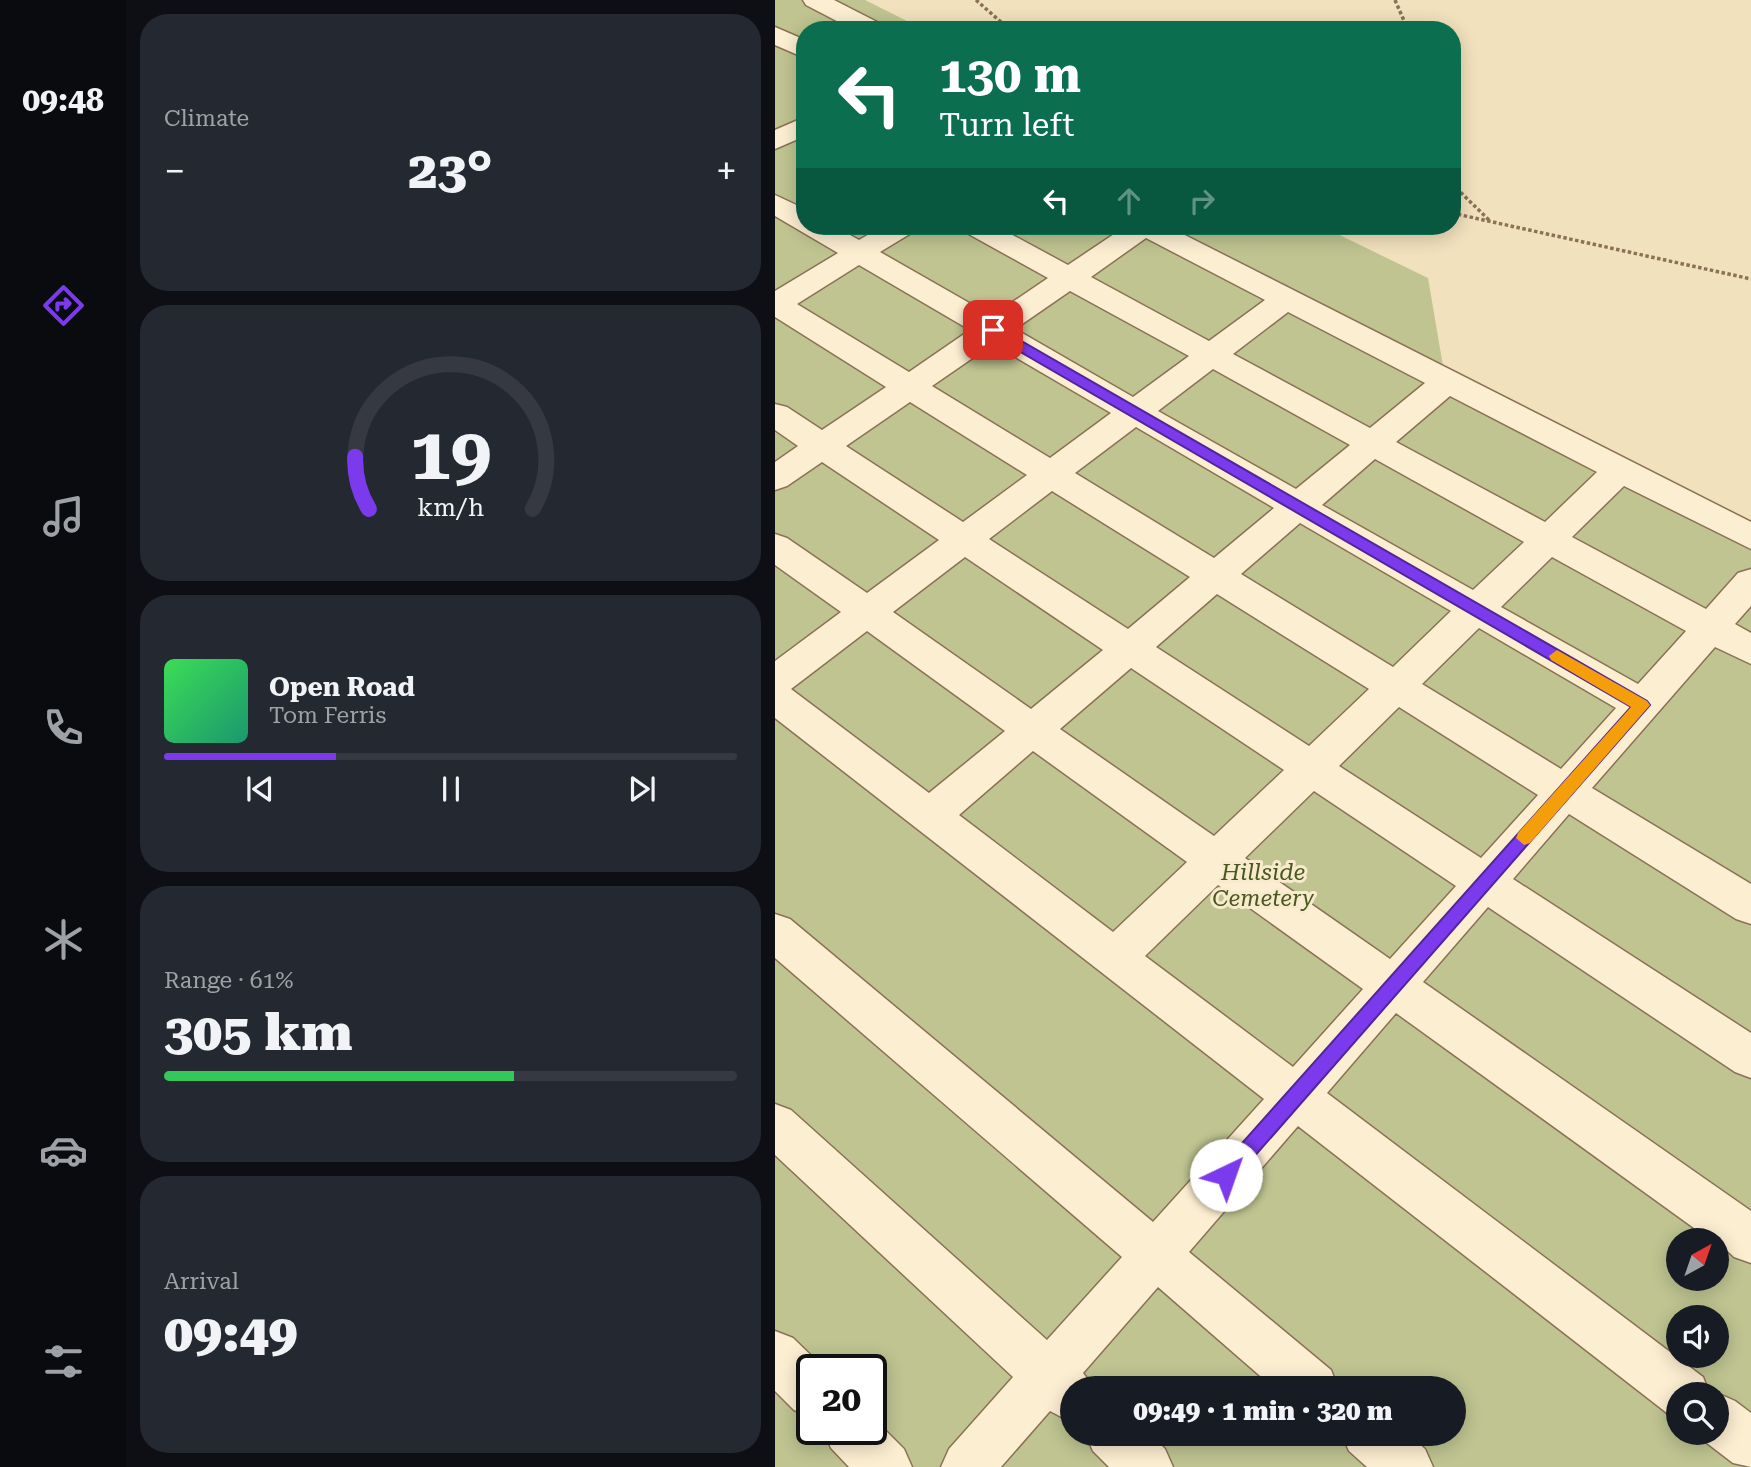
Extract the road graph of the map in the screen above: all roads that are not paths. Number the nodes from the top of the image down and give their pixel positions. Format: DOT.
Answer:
graph roads {
  1 [pos="815,0"];
  2 [pos="856,21"];
  3 [pos="775,35"];
  4 [pos="796,46"];
  5 [pos="775,204"];
  6 [pos="796,216"];
  7 [pos="828,235"];
  8 [pos="888,235"];
  9 [pos="992,235"];
  10 [pos="1132,235"];
  11 [pos="1163,235"];
  12 [pos="859,253"];
  13 [pos="1069,277"];
  14 [pos="1287,298"];
  15 [pos="775,304"];
  16 [pos="993,330"];
  17 [pos="1211,355"];
  18 [pos="1447,381"];
  19 [pos="909,387"];
  20 [pos="1135,412"];
  21 [pos="775,415"];
  22 [pos="1373,443"];
  23 [pos="822,446"];
  24 [pos="1620,470"];
  25 [pos="1051,474"];
  26 [pos="775,478"];
  27 [pos="1298,506"];
  28 [pos="1751,537"];
  29 [pos="1549,539"];
  30 [pos="964,540"];
  31 [pos="775,547"];
  32 [pos="1215,576"];
  33 [pos="1751,582"];
  34 [pos="1476,609"];
  35 [pos="867,612"];
  36 [pos="1710,628"];
  37 [pos="1129,648"];
  38 [pos="1751,650"];
  39 [pos="775,681"];
  40 [pos="1395,687"];
  41 [pos="775,697"];
  42 [pos="1642,705"];
  43 [pos="1033,730"];
  44 [pos="1311,768"];
  45 [pos="1565,792"];
  46 [pos="930,816"];
  47 [pos="1216,860"];
  48 [pos="1485,883"];
  49 [pos="1751,906"];
  50 [pos="775,932"];
  51 [pos="1115,958"];
  52 [pos="1393,986"];
  53 [pos="1751,1058"];
  54 [pos="1296,1096"];
  55 [pos="775,1125"];
  56 [pos="1751,1240"];
  57 [pos="1156,1254"];
  58 [pos="775,1356"];
  59 [pos="796,1376"];
  60 [pos="1068,1376"];
  61 [pos="1299,1376"];
  62 [pos="1668,1382"];
  63 [pos="1060,1387"];
  64 [pos="1729,1428"];
  65 [pos="864,1445"];
  66 [pos="1751,1445"];
  67 [pos="1124,1446"];
  68 [pos="886,1467"];
  69 [pos="967,1467"];
  70 [pos="1147,1467"];
  1 -- 2 [label="lane"];
  3 -- 4 [label="lane"];
  5 -- 6 [label="lane"];
  7 -- 12 [label="lane"];
  8 -- 12 [label="lane"];
  9 -- 13 [label="lane"];
  10 -- 13 [label="lane"];
  11 -- 14 [label="lane"];
  12 -- 15 [label="lane"];
  12 -- 16 [label="lane"];
  13 -- 16 [label="lane"];
  13 -- 17 [label="lane"];
  14 -- 17 [label="lane"];
  14 -- 18 [label="lane"];
  15 -- 19 [label="lane"];
  16 -- 19 [label="lane"];
  16 -- 20 [label="lane"];
  17 -- 20 [label="lane"];
  17 -- 22 [label="lane"];
  18 -- 22 [label="lane"];
  18 -- 24 [label="lane"];
  19 -- 23 [label="lane"];
  19 -- 25 [label="lane"];
  20 -- 25 [label="lane"];
  20 -- 27 [label="lane"];
  21 -- 23 [label="lane"];
  22 -- 27 [label="lane"];
  22 -- 29 [label="lane"];
  23 -- 26 [label="lane"];
  23 -- 30 [label="lane"];
  24 -- 28 [label="lane"];
  24 -- 29 [label="lane"];
  25 -- 30 [label="lane"];
  25 -- 32 [label="lane"];
  27 -- 32 [label="lane"];
  27 -- 34 [label="lane"];
  29 -- 34 [label="lane"];
  29 -- 36 [label="lane"];
  30 -- 35 [label="lane"];
  30 -- 37 [label="lane"];
  31 -- 35 [label="lane"];
  32 -- 37 [label="lane"];
  32 -- 40 [label="lane"];
  33 -- 36 [label="lane"];
  34 -- 40 [label="lane"];
  34 -- 42 [label="lane"];
  35 -- 39 [label="lane"];
  35 -- 43 [label="lane"];
  36 -- 38 [label="lane"];
  36 -- 42 [label="lane"];
  37 -- 43 [label="lane"];
  37 -- 44 [label="lane"];
  40 -- 44 [label="lane"];
  40 -- 45 [label="lane"];
  41 -- 46 [label="lane"];
  42 -- 45 [label="lane"];
  43 -- 46 [label="lane"];
  43 -- 47 [label="lane"];
  44 -- 47 [label="lane"];
  44 -- 48 [label="lane"];
  45 -- 48 [label="lane"];
  45 -- 49 [label="lane"];
  46 -- 51 [label="lane"];
  47 -- 51 [label="lane"];
  47 -- 52 [label="lane"];
  48 -- 52 [label="lane"];
  48 -- 53 [label="lane"];
  50 -- 57 [label="lane"];
  51 -- 54 [label="lane"];
  52 -- 54 [label="lane"];
  52 -- 56 [label="lane"];
  54 -- 57 [label="lane"];
  54 -- 62 [label="lane"];
  55 -- 63 [label="lane"];
  57 -- 60 [label="lane"];
  57 -- 61 [label="lane"];
  58 -- 59 [label="lane"];
  63 -- 69 [label="lane"];
  64 -- 66 [label="lane"];
  65 -- 68 [label="lane"];
  67 -- 70 [label="lane"];
}
